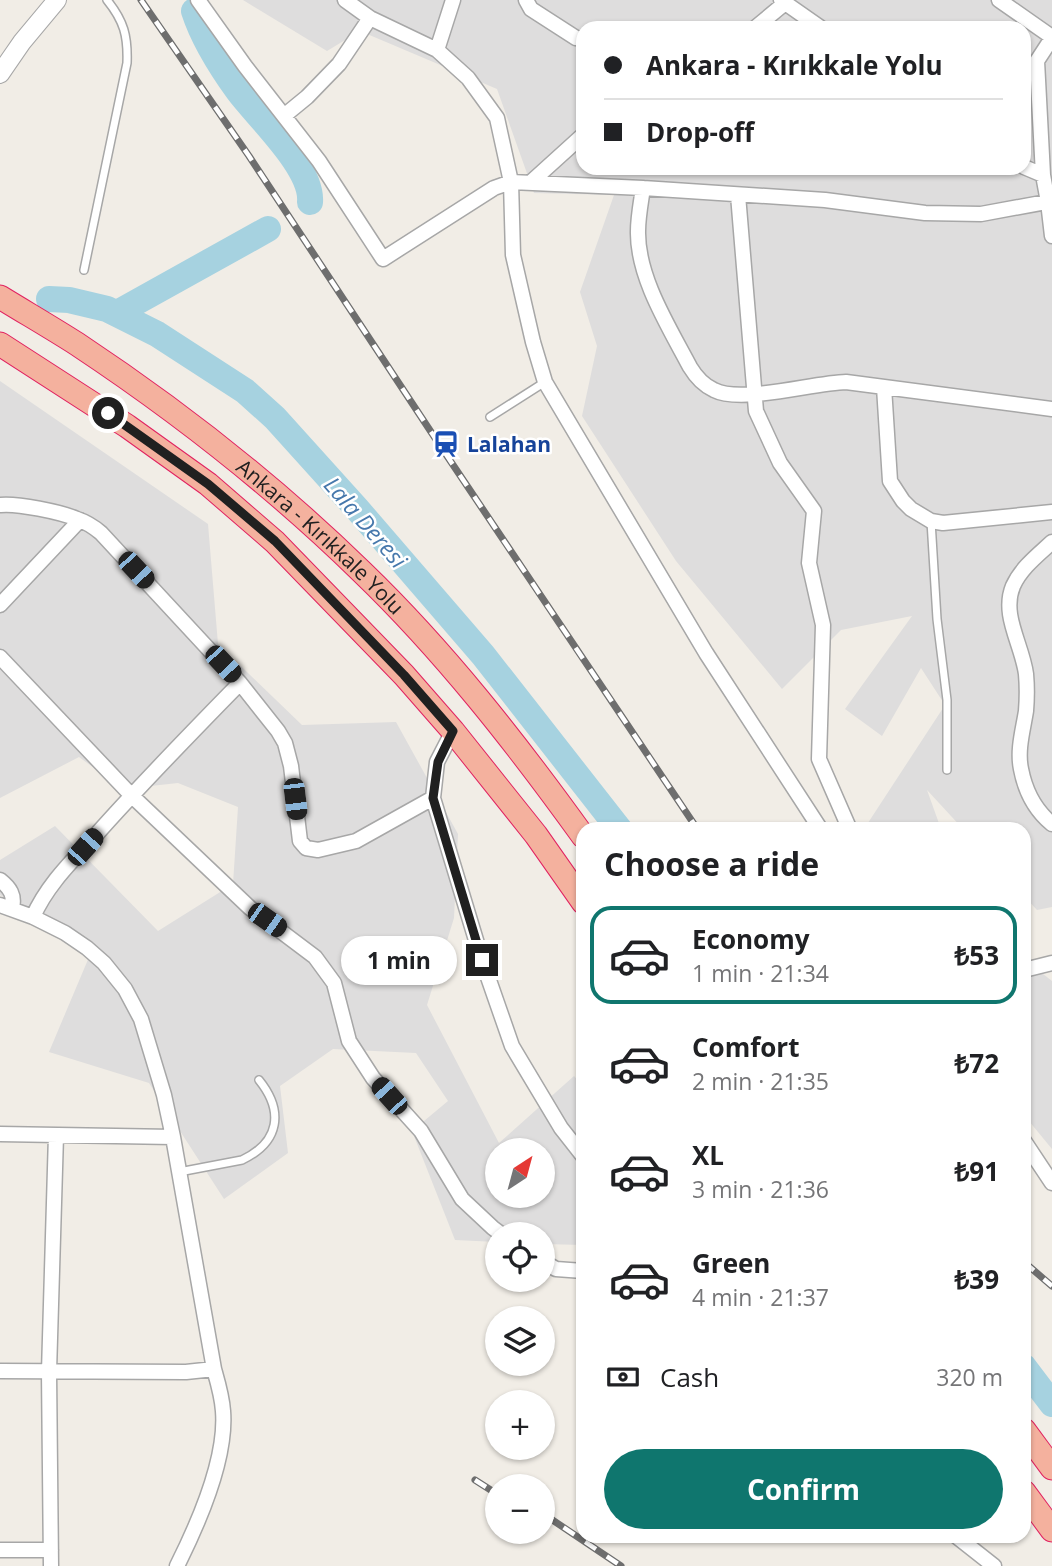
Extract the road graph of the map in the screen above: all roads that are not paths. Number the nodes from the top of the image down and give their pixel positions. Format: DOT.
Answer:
graph roads {
  1 [pos="57,0"];
  2 [pos="107,0"];
  3 [pos="198,0"];
  4 [pos="345,0"];
  5 [pos="453,0"];
  6 [pos="526,0"];
  7 [pos="999,0"];
  8 [pos="783,1"];
  9 [pos="370,18"];
  10 [pos="762,21"];
  11 [pos="811,21"];
  12 [pos="1029,21"];
  13 [pos="1031,22"];
  14 [pos="1052,37"];
  15 [pos="576,38"];
  16 [pos="437,50"];
  17 [pos="0,74"];
  18 [pos="285,115"];
  19 [pos="576,141"];
  20 [pos="1031,170"];
  21 [pos="1043,175"];
  22 [pos="511,182"];
  23 [pos="530,183"];
  24 [pos="643,188"];
  25 [pos="737,195"];
  26 [pos="1050,201"];
  27 [pos="1052,236"];
  28 [pos="84,270"];
  29 [pos="0,297"];
  30 [pos="5,350"];
  31 [pos="545,382"];
  32 [pos="884,387"];
  33 [pos="754,394"];
  34 [pos="1052,409"];
  35 [pos="490,417"];
  36 [pos="0,505"];
  37 [pos="1052,512"];
  38 [pos="80,520"];
  39 [pos="931,521"];
  40 [pos="1052,542"];
  41 [pos="0,605"];
  42 [pos="0,657"];
  43 [pos="240,683"];
  44 [pos="453,731"];
  45 [pos="947,770"];
  46 [pos="131,795"];
  47 [pos="433,798"];
  48 [pos="816,822"];
  49 [pos="847,822"];
  50 [pos="1052,824"];
  51 [pos="576,827"];
  52 [pos="0,880"];
  53 [pos="576,892"];
  54 [pos="6,907"];
  55 [pos="33,917"];
  56 [pos="1052,963"];
  57 [pos="1031,968"];
  58 [pos="259,1080"];
  59 [pos="0,1134"];
  60 [pos="55,1135"];
  61 [pos="173,1137"];
  62 [pos="576,1147"];
  63 [pos="1031,1152"];
  64 [pos="179,1172"];
  65 [pos="1052,1183"];
  66 [pos="486,1222"];
  67 [pos="555,1268"];
  68 [pos="576,1270"];
  69 [pos="214,1369"];
  70 [pos="0,1371"];
  71 [pos="49,1371"];
  72 [pos="1031,1440"];
  73 [pos="1052,1468"];
  74 [pos="1031,1502"];
  75 [pos="1052,1530"];
  76 [pos="965,1543"];
  77 [pos="0,1550"];
  78 [pos="51,1550"];
  79 [pos="51,1566"];
  80 [pos="177,1566"];
  81 [pos="994,1566"];
  1 -- 17 [label="street"];
  2 -- 28 [label="lane"];
  3 -- 18 [label="street"];
  4 -- 9 [label="street"];
  5 -- 16 [label="street"];
  6 -- 15 [label="street"];
  7 -- 12 [label="street"];
  8 -- 10 [label="street"];
  8 -- 11 [label="street"];
  9 -- 16 [label="street"];
  9 -- 18 [label="street"];
  13 -- 14 [label="street"];
  14 -- 21 [label="street"];
  16 -- 22 [label="street"];
  18 -- 22 [label="street"];
  19 -- 23 [label="street"];
  20 -- 21 [label="street"];
  21 -- 26 [label="street"];
  22 -- 23 [label="street"];
  22 -- 31 [label="street"];
  23 -- 24 [label="street"];
  24 -- 25 [label="street"];
  24 -- 33 [label="street"];
  25 -- 26 [label="street"];
  25 -- 33 [label="street"];
  26 -- 27 [label="street"];
  29 -- 51 [label="highway, Ankara - Kırıkkale Yolu"];
  30 -- 44 [label="highway, Ankara - Kırıkkale Yolu"];
  31 -- 35 [label="lane"];
  31 -- 48 [label="street"];
  32 -- 33 [label="street"];
  32 -- 34 [label="street"];
  32 -- 39 [label="street"];
  33 -- 49 [label="street"];
  36 -- 38 [label="street"];
  37 -- 39 [label="street"];
  38 -- 41 [label="street"];
  38 -- 43 [label="street"];
  39 -- 45 [label="lane"];
  40 -- 50 [label="street"];
  42 -- 46 [label="street"];
  43 -- 46 [label="street"];
  43 -- 47 [label="street"];
  44 -- 47 [label="street"];
  44 -- 53 [label="highway, Ankara - Kırıkkale Yolu"];
  46 -- 55 [label="street"];
  46 -- 66 [label="street"];
  47 -- 62 [label="street"];
  52 -- 54 [label="street"];
  54 -- 55 [label="street"];
  55 -- 61 [label="street"];
  56 -- 57 [label="street"];
  58 -- 64 [label="lane"];
  59 -- 60 [label="street"];
  60 -- 61 [label="street"];
  60 -- 71 [label="street"];
  61 -- 64 [label="street"];
  63 -- 65 [label="street"];
  64 -- 69 [label="street"];
  67 -- 68 [label="street"];
  69 -- 71 [label="street"];
  69 -- 80 [label="street"];
  70 -- 71 [label="street"];
  71 -- 78 [label="street"];
  72 -- 73 [label="highway"];
  74 -- 75 [label="highway"];
  76 -- 81 [label="street"];
  77 -- 78 [label="street"];
  78 -- 79 [label="street"];
}
